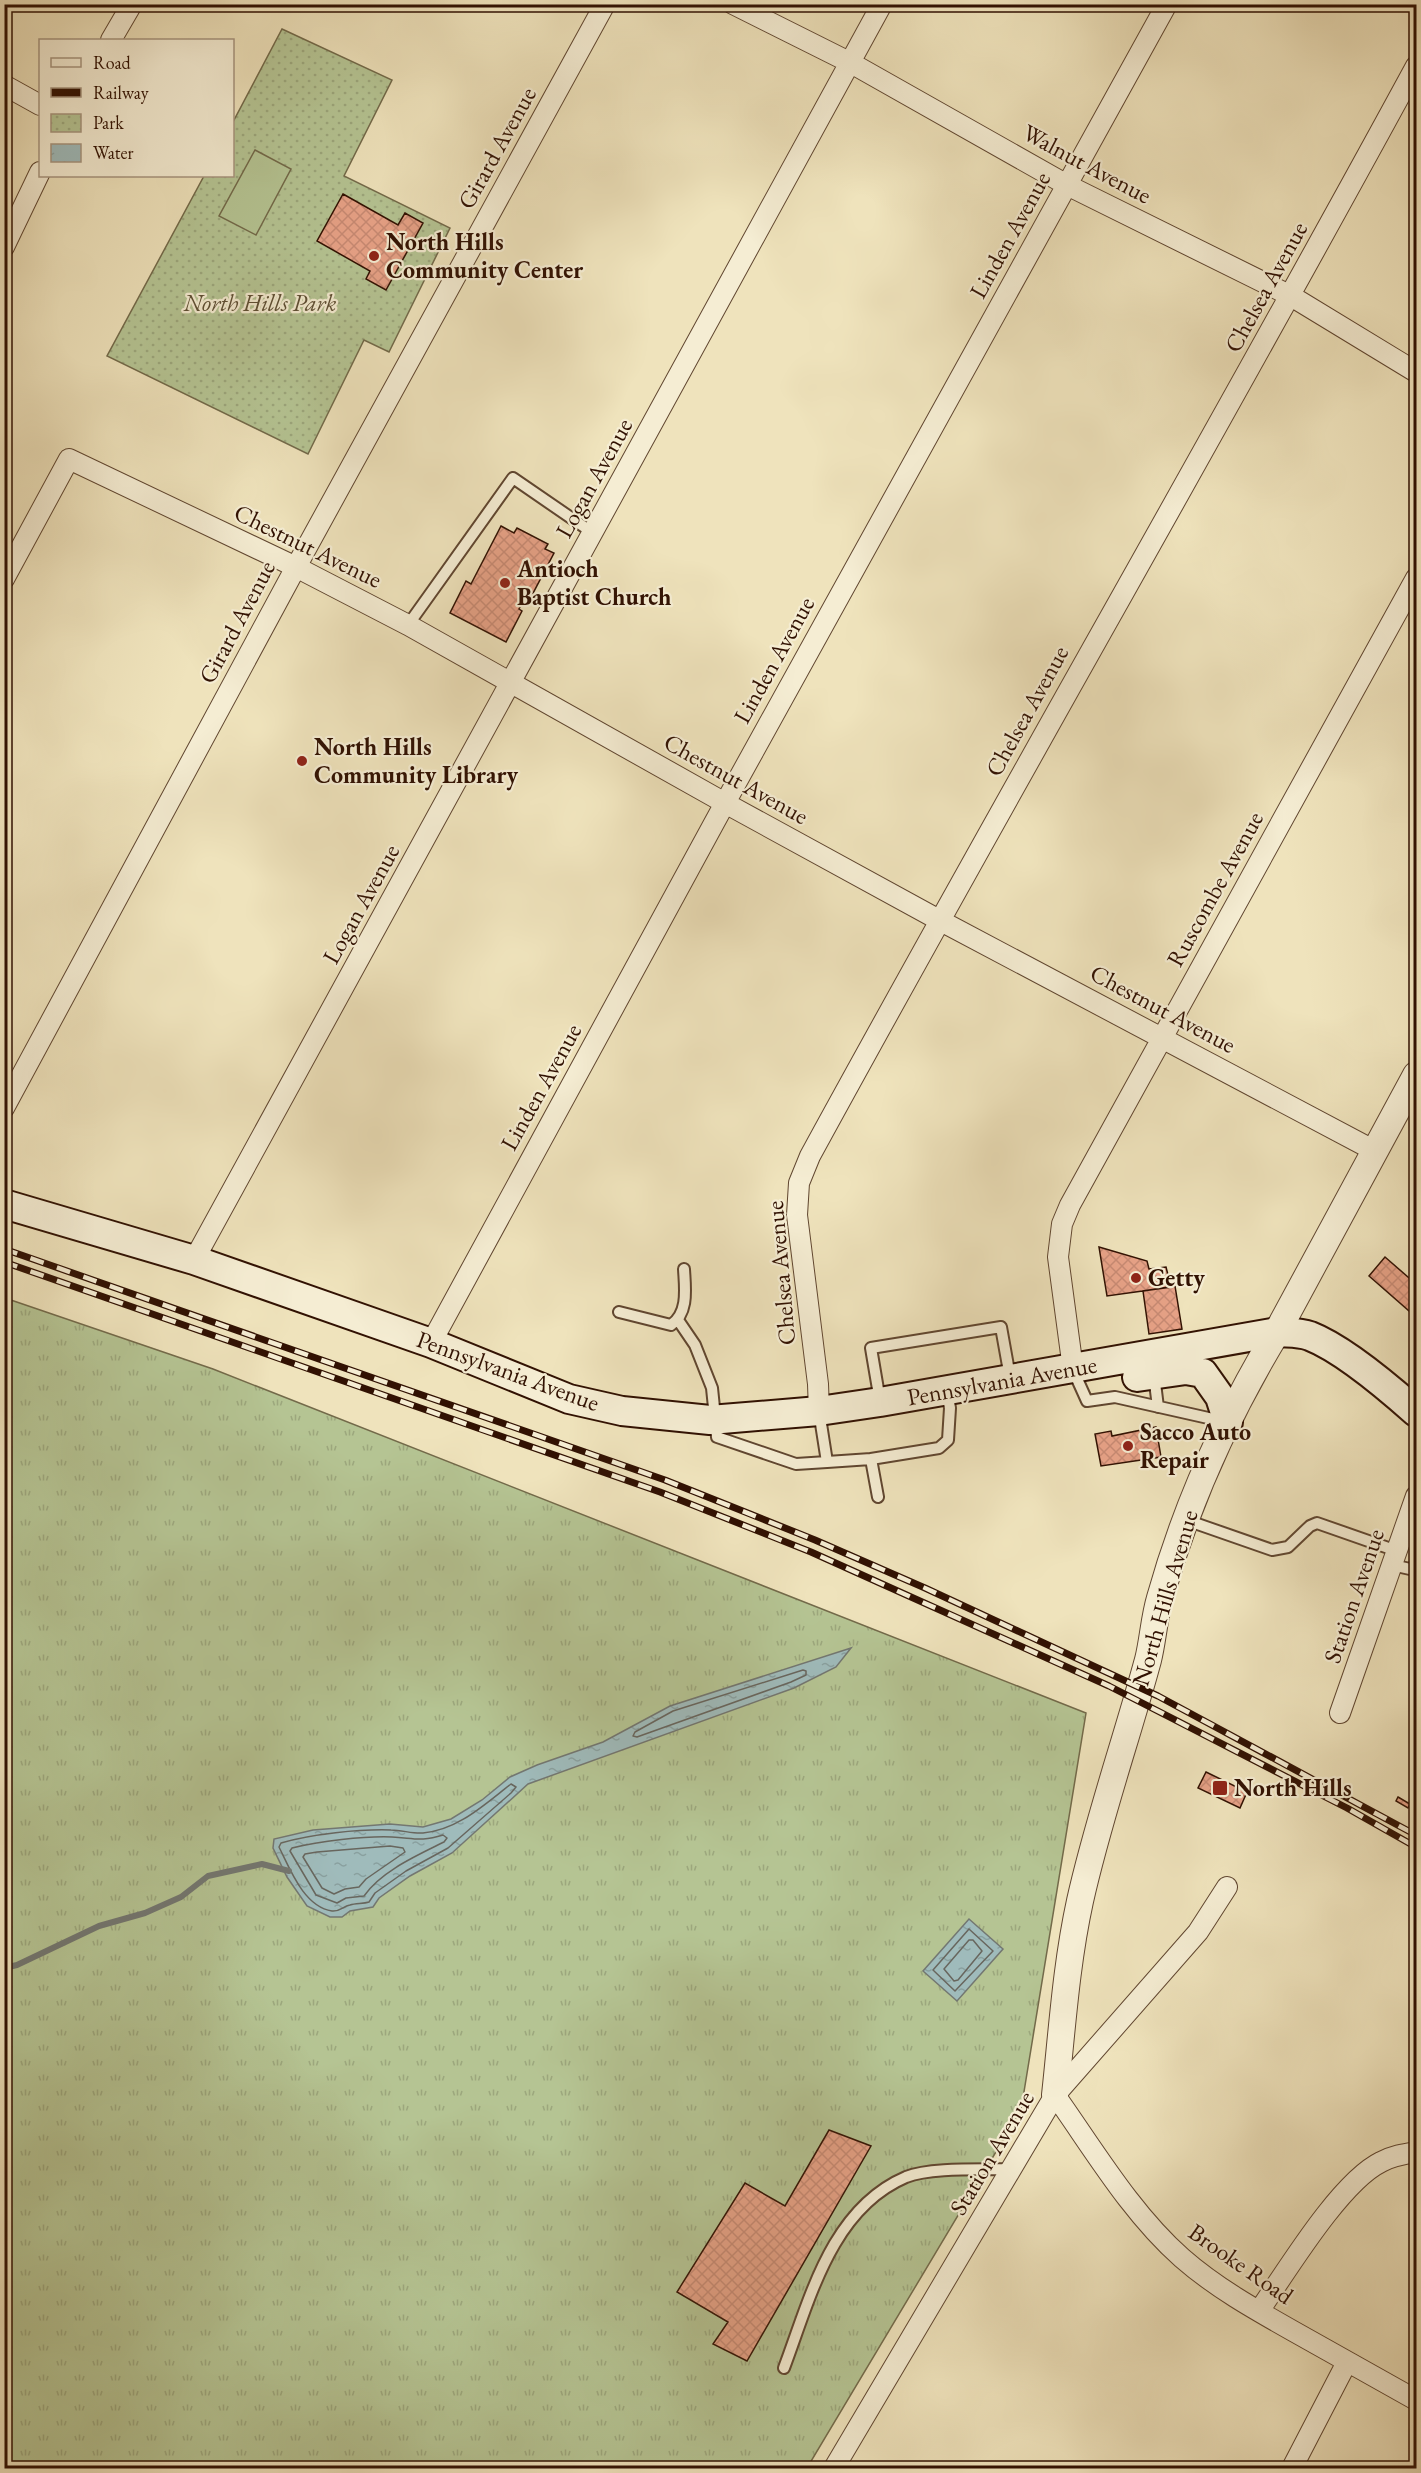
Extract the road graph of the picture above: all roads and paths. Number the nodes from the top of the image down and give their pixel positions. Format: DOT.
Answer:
graph roads {
  1 [pos="132,4"];
  2 [pos="605,4"];
  3 [pos="733,4"];
  4 [pos="882,4"];
  5 [pos="1167,4"];
  6 [pos="112,39"];
  7 [pos="851,63"];
  8 [pos="1416,66"];
  9 [pos="4,85"];
  10 [pos="39,104"];
  11 [pos="39,174"];
  12 [pos="1067,185"];
  13 [pos="4,247"];
  14 [pos="1291,296"];
  15 [pos="1416,372"];
  16 [pos="593,533"];
  17 [pos="296,567"];
  18 [pos="1416,578"];
  19 [pos="4,579"];
  20 [pos="408,625"];
  21 [pos="512,683"];
  22 [pos="725,803"];
  23 [pos="939,920"];
  24 [pos="1162,1037"];
  25 [pos="1416,1075"];
  26 [pos="4,1108"];
  27 [pos="1375,1151"];
  28 [pos="4,1204"];
  29 [pos="194,1260"];
  30 [pos="684,1269"];
  31 [pos="619,1312"];
  32 [pos="678,1320"];
  33 [pos="1277,1332"];
  34 [pos="431,1343"];
  35 [pos="1073,1369"];
  36 [pos="1154,1375"];
  37 [pos="1010,1380"];
  38 [pos="947,1391"];
  39 [pos="880,1402"];
  40 [pos="1158,1407"];
  41 [pos="819,1411"];
  42 [pos="1416,1412"];
  43 [pos="716,1420"];
  44 [pos="1228,1422"];
  45 [pos="871,1459"];
  46 [pos="827,1462"];
  47 [pos="878,1497"];
  48 [pos="1415,1505"];
  49 [pos="1185,1520"];
  50 [pos="1395,1558"];
  51 [pos="1416,1565"];
  52 [pos="1340,1713"];
  53 [pos="1227,1887"];
  54 [pos="1055,2095"];
  55 [pos="1416,2152"];
  56 [pos="1012,2169"];
  57 [pos="1258,2311"];
  58 [pos="1347,2362"];
  59 [pos="784,2368"];
  60 [pos="1416,2400"];
  61 [pos="834,2469"];
  62 [pos="1292,2469"];
  1 -- 6 [label="street"];
  2 -- 17 [label="street, Girard Avenue"];
  3 -- 7 [label="street, Walnut Avenue"];
  4 -- 7 [label="street, Logan Avenue"];
  5 -- 12 [label="street, Linden Avenue"];
  7 -- 12 [label="street, Walnut Avenue"];
  7 -- 16 [label="street, Logan Avenue"];
  8 -- 14 [label="street, Chelsea Avenue"];
  9 -- 10 [label="street"];
  11 -- 13 [label="street"];
  12 -- 14 [label="street, Walnut Avenue"];
  12 -- 22 [label="street, Linden Avenue"];
  14 -- 15 [label="street, Walnut Avenue"];
  14 -- 23 [label="street, Chelsea Avenue"];
  16 -- 20 [label="lane"];
  16 -- 21 [label="street, Logan Avenue"];
  17 -- 19 [label="street, Chestnut Avenue"];
  17 -- 20 [label="street, Chestnut Avenue"];
  17 -- 26 [label="street, Girard Avenue"];
  18 -- 24 [label="street, Ruscombe Avenue"];
  20 -- 21 [label="street, Chestnut Avenue"];
  21 -- 22 [label="street, Chestnut Avenue"];
  21 -- 29 [label="street, Logan Avenue"];
  22 -- 23 [label="street, Chestnut Avenue"];
  22 -- 34 [label="street, Linden Avenue"];
  23 -- 24 [label="street, Chestnut Avenue"];
  23 -- 41 [label="street, Chelsea Avenue"];
  24 -- 27 [label="street, Chestnut Avenue"];
  24 -- 35 [label="street, Ruscombe Avenue"];
  25 -- 27 [label="street, North Hills Avenue"];
  27 -- 33 [label="street, North Hills Avenue"];
  28 -- 29 [label="main road, Pennsylvania Avenue"];
  29 -- 34 [label="main road, Pennsylvania Avenue"];
  30 -- 32 [label="lane"];
  31 -- 32 [label="lane"];
  32 -- 43 [label="lane"];
  33 -- 35 [label="main road, Pennsylvania Avenue"];
  33 -- 42 [label="main road, Pennsylvania Avenue"];
  33 -- 44 [label="street, North Hills Avenue"];
  34 -- 43 [label="main road, Pennsylvania Avenue"];
  35 -- 36 [label="main road"];
  35 -- 37 [label="main road, Pennsylvania Avenue"];
  35 -- 40 [label="lane"];
  36 -- 40 [label="lane"];
  36 -- 44 [label="main road"];
  37 -- 38 [label="main road, Pennsylvania Avenue"];
  37 -- 39 [label="lane"];
  38 -- 39 [label="main road, Pennsylvania Avenue"];
  38 -- 45 [label="lane"];
  39 -- 41 [label="main road, Pennsylvania Avenue"];
  40 -- 44 [label="lane"];
  41 -- 43 [label="main road, Pennsylvania Avenue"];
  41 -- 46 [label="lane"];
  43 -- 46 [label="lane"];
  44 -- 49 [label="street, North Hills Avenue"];
  45 -- 46 [label="lane"];
  45 -- 47 [label="lane"];
  48 -- 50 [label="street, Station Avenue"];
  49 -- 50 [label="lane"];
  49 -- 54 [label="street, North Hills Avenue"];
  50 -- 51 [label="lane"];
  50 -- 52 [label="street, Station Avenue"];
  53 -- 54 [label="street, Station Avenue"];
  54 -- 56 [label="street, Station Avenue"];
  54 -- 57 [label="street, Brooke Road"];
  55 -- 57 [label="street"];
  56 -- 59 [label="lane"];
  56 -- 61 [label="street, Station Avenue"];
  57 -- 58 [label="street, Brooke Road"];
  58 -- 60 [label="street, Brooke Road"];
  58 -- 62 [label="street"];
}
